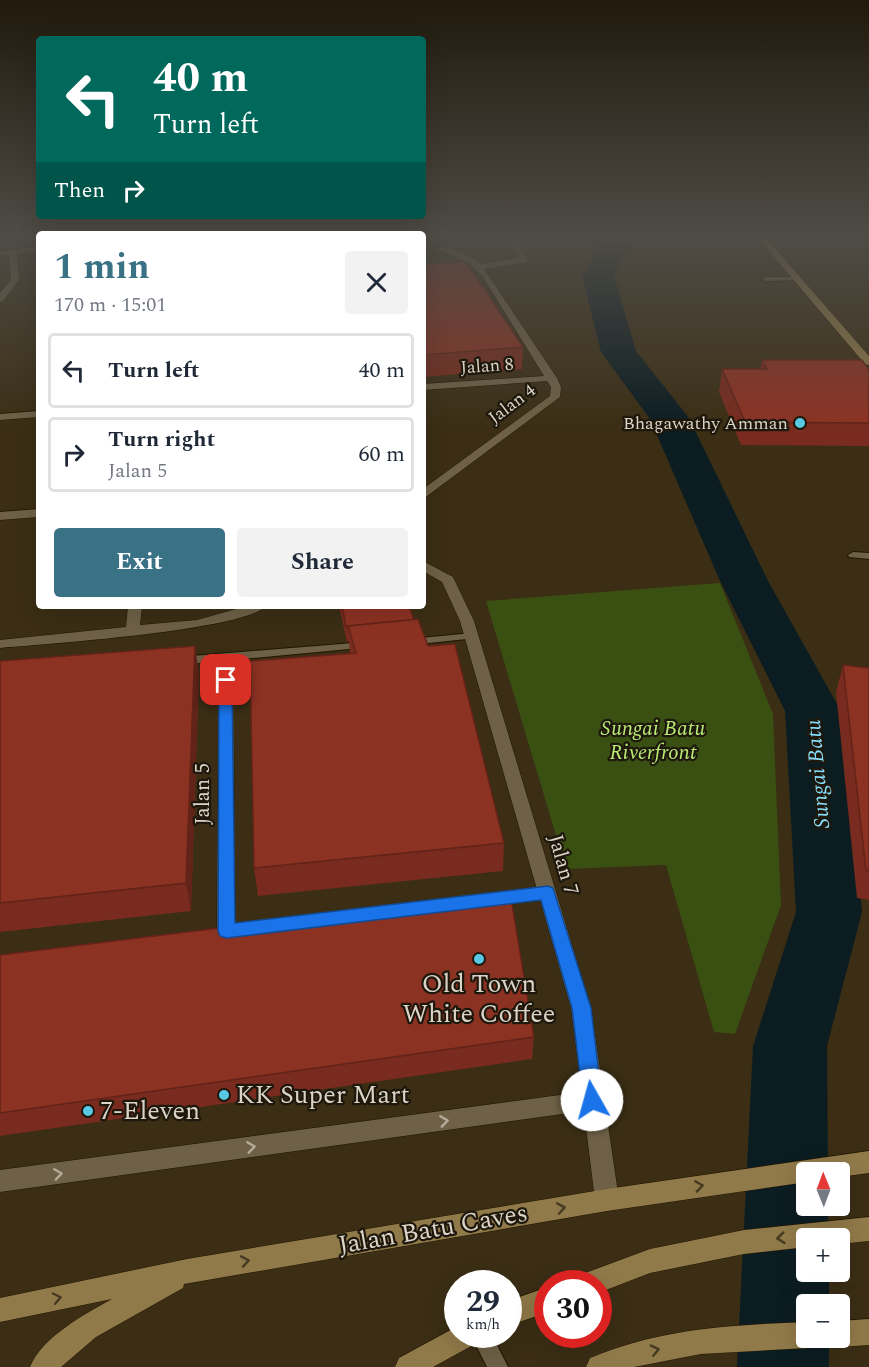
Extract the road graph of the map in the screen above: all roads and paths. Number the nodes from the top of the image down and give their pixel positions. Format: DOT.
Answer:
graph roads {
  1 [pos="500,302"];
  2 [pos="817,302"];
  3 [pos="869,362"];
  4 [pos="552,378"];
  5 [pos="426,387"];
  6 [pos="36,414"];
  7 [pos="0,417"];
  8 [pos="426,493"];
  9 [pos="36,513"];
  10 [pos="0,516"];
  11 [pos="853,555"];
  12 [pos="869,556"];
  13 [pos="426,567"];
  14 [pos="135,609"];
  15 [pos="251,609"];
  16 [pos="134,630"];
  17 [pos="472,636"];
  18 [pos="402,642"];
  19 [pos="0,644"];
  20 [pos="378,644"];
  21 [pos="225,657"];
  22 [pos="166,663"];
  23 [pos="548,893"];
  24 [pos="476,901"];
  25 [pos="226,931"];
  26 [pos="592,1100"];
  27 [pos="860,1163"];
  28 [pos="0,1181"];
  29 [pos="607,1200"];
  30 [pos="869,1229"];
  31 [pos="187,1271"];
  32 [pos="612,1276"];
  33 [pos="0,1310"];
  34 [pos="869,1332"];
  35 [pos="850,1333"];
  36 [pos="796,1336"];
  37 [pos="444,1347"];
  38 [pos="488,1348"];
  39 [pos="43,1367"];
  40 [pos="408,1367"];
  41 [pos="498,1367"];
  42 [pos="599,1367"];
  1 -- 4 [label="street, Jalan 4"];
  2 -- 3 [label="main road"];
  4 -- 5 [label="street, Jalan 8"];
  4 -- 8 [label="street, Jalan 4"];
  6 -- 7 [label="street"];
  9 -- 10 [label="street"];
  11 -- 12 [label="lane"];
  13 -- 17 [label="street, Jalan 7"];
  14 -- 16 [label="street"];
  15 -- 16 [label="street"];
  16 -- 19 [label="street"];
  17 -- 18 [label="lane"];
  17 -- 23 [label="street, Jalan 7"];
  20 -- 21 [label="lane"];
  21 -- 22 [label="lane"];
  21 -- 25 [label="street, Jalan 5"];
  23 -- 24 [label="lane"];
  23 -- 26 [label="street, Jalan 7"];
  28 -- 26 [label="street, one-way"];
  26 -- 29 [label="street, Jalan 7"];
  29 -- 27 [label="main road, Jalan Batu Caves, one-way"];
  31 -- 29 [label="main road, Jalan Batu Caves, one-way"];
  30 -- 32 [label="main road, one-way"];
  33 -- 31 [label="main road, Jalan Batu Caves, one-way"];
  31 -- 39 [label="main road"];
  34 -- 35 [label="main road"];
  42 -- 36 [label="main road, one-way"];
  37 -- 40 [label="main road"];
  38 -- 41 [label="lane"];
}
